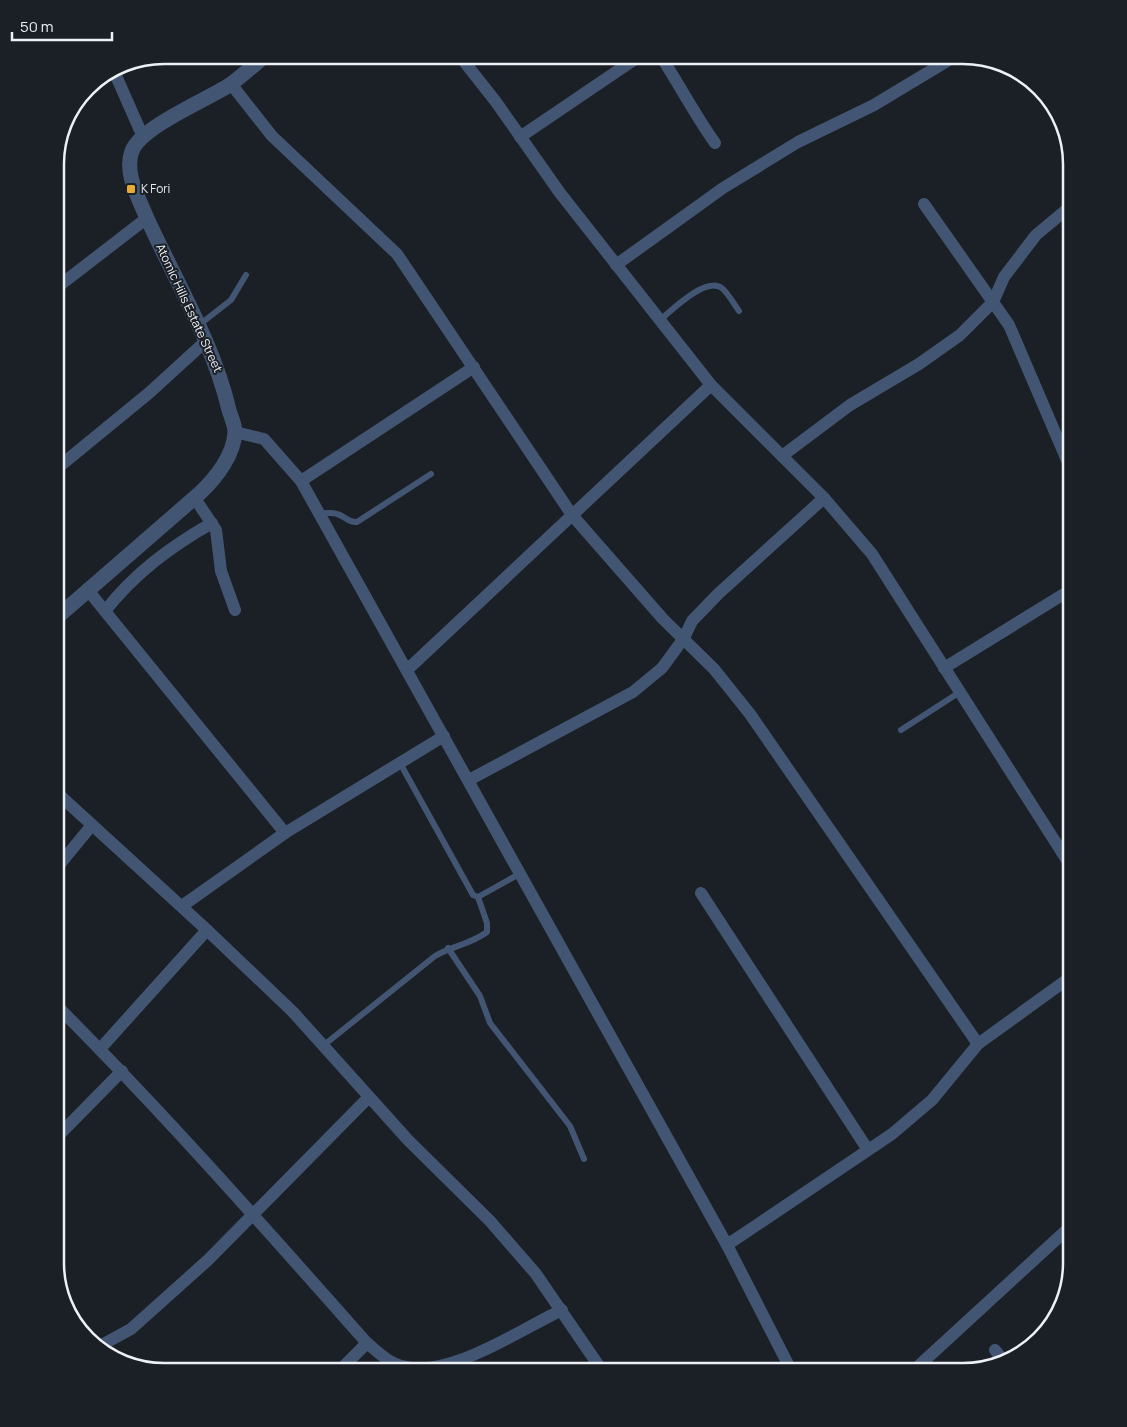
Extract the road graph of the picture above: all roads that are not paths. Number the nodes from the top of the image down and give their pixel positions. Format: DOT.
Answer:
graph roads {
  1 [pos="255,64"];
  2 [pos="466,64"];
  3 [pos="628,64"];
  4 [pos="666,64"];
  5 [pos="942,64"];
  6 [pos="116,76"];
  7 [pos="231,84"];
  8 [pos="143,137"];
  9 [pos="520,137"];
  10 [pos="716,143"];
  11 [pos="924,204"];
  12 [pos="1063,212"];
  13 [pos="147,218"];
  14 [pos="616,265"];
  15 [pos="246,275"];
  16 [pos="64,282"];
  17 [pos="993,302"];
  18 [pos="739,311"];
  19 [pos="660,320"];
  20 [pos="198,326"];
  21 [pos="206,341"];
  22 [pos="474,367"];
  23 [pos="711,385"];
  24 [pos="235,432"];
  25 [pos="1063,451"];
  26 [pos="782,456"];
  27 [pos="64,463"];
  28 [pos="431,474"];
  29 [pos="301,481"];
  30 [pos="194,497"];
  31 [pos="824,498"];
  32 [pos="319,514"];
  33 [pos="572,514"];
  34 [pos="212,523"];
  35 [pos="87,589"];
  36 [pos="1063,595"];
  37 [pos="64,610"];
  38 [pos="235,610"];
  39 [pos="105,611"];
  40 [pos="684,638"];
  41 [pos="944,668"];
  42 [pos="407,670"];
  43 [pos="960,692"];
  44 [pos="901,730"];
  45 [pos="444,736"];
  46 [pos="400,763"];
  47 [pos="469,780"];
  48 [pos="64,799"];
  49 [pos="92,825"];
  50 [pos="284,833"];
  51 [pos="1063,854"];
  52 [pos="64,859"];
  53 [pos="521,873"];
  54 [pos="701,893"];
  55 [pos="478,897"];
  56 [pos="182,906"];
  57 [pos="207,930"];
  58 [pos="448,948"];
  59 [pos="1063,983"];
  60 [pos="64,1013"];
  61 [pos="978,1044"];
  62 [pos="324,1045"];
  63 [pos="100,1049"];
  64 [pos="122,1071"];
  65 [pos="369,1097"];
  66 [pos="64,1130"];
  67 [pos="868,1150"];
  68 [pos="584,1159"];
  69 [pos="253,1213"];
  70 [pos="1063,1237"];
  71 [pos="727,1244"];
  72 [pos="562,1310"];
  73 [pos="105,1343"];
  74 [pos="367,1343"];
  75 [pos="995,1350"];
  76 [pos="1001,1356"];
  77 [pos="347,1363"];
  78 [pos="394,1363"];
  79 [pos="450,1363"];
  80 [pos="597,1363"];
  81 [pos="787,1363"];
  82 [pos="922,1363"];
  1 -- 7 [label="street, Atomic Hills Estate Street"];
  2 -- 9 [label="street"];
  3 -- 9 [label="street"];
  4 -- 10 [label="street"];
  5 -- 14 [label="street"];
  6 -- 8 [label="street"];
  7 -- 8 [label="street, Atomic Hills Estate Street"];
  7 -- 22 [label="street"];
  8 -- 13 [label="street, Atomic Hills Estate Street"];
  9 -- 14 [label="street"];
  11 -- 17 [label="street"];
  12 -- 17 [label="street"];
  13 -- 16 [label="street"];
  13 -- 20 [label="street, Atomic Hills Estate Street"];
  14 -- 19 [label="street"];
  15 -- 20 [label="lane"];
  17 -- 25 [label="street"];
  17 -- 26 [label="street"];
  18 -- 19 [label="lane"];
  19 -- 23 [label="street"];
  20 -- 21 [label="street, Atomic Hills Estate Street"];
  21 -- 24 [label="street, Atomic Hills Estate Street"];
  21 -- 27 [label="street"];
  22 -- 29 [label="street"];
  22 -- 33 [label="street"];
  23 -- 26 [label="street"];
  23 -- 33 [label="street"];
  24 -- 29 [label="street"];
  24 -- 30 [label="street"];
  26 -- 31 [label="street"];
  28 -- 32 [label="lane"];
  29 -- 32 [label="street"];
  30 -- 34 [label="street"];
  30 -- 35 [label="street"];
  31 -- 40 [label="street"];
  31 -- 41 [label="street"];
  32 -- 42 [label="street"];
  33 -- 40 [label="street"];
  33 -- 42 [label="street"];
  34 -- 38 [label="street"];
  34 -- 39 [label="street"];
  35 -- 37 [label="street"];
  35 -- 39 [label="street"];
  36 -- 41 [label="street"];
  39 -- 50 [label="street"];
  40 -- 47 [label="street"];
  40 -- 61 [label="street"];
  41 -- 43 [label="street"];
  42 -- 45 [label="street"];
  43 -- 44 [label="lane"];
  43 -- 51 [label="street"];
  45 -- 46 [label="street"];
  45 -- 47 [label="street"];
  46 -- 50 [label="street"];
  46 -- 55 [label="lane"];
  47 -- 53 [label="street"];
  48 -- 49 [label="street"];
  49 -- 52 [label="street"];
  49 -- 56 [label="street"];
  50 -- 56 [label="street"];
  53 -- 55 [label="lane"];
  53 -- 71 [label="street"];
  54 -- 67 [label="street"];
  55 -- 58 [label="lane"];
  56 -- 57 [label="street"];
  57 -- 62 [label="street"];
  57 -- 63 [label="street"];
  58 -- 62 [label="lane"];
  58 -- 68 [label="lane"];
  59 -- 61 [label="street"];
  60 -- 63 [label="street"];
  61 -- 67 [label="street"];
  62 -- 65 [label="street"];
  63 -- 64 [label="street"];
  64 -- 66 [label="street"];
  64 -- 69 [label="street"];
  65 -- 69 [label="street"];
  65 -- 72 [label="street"];
  67 -- 71 [label="street"];
  69 -- 73 [label="street"];
  69 -- 74 [label="street"];
  70 -- 82 [label="street"];
  71 -- 81 [label="street"];
  72 -- 79 [label="street"];
  72 -- 80 [label="street"];
  74 -- 77 [label="street"];
  74 -- 78 [label="street"];
  75 -- 76 [label="street"];
}
